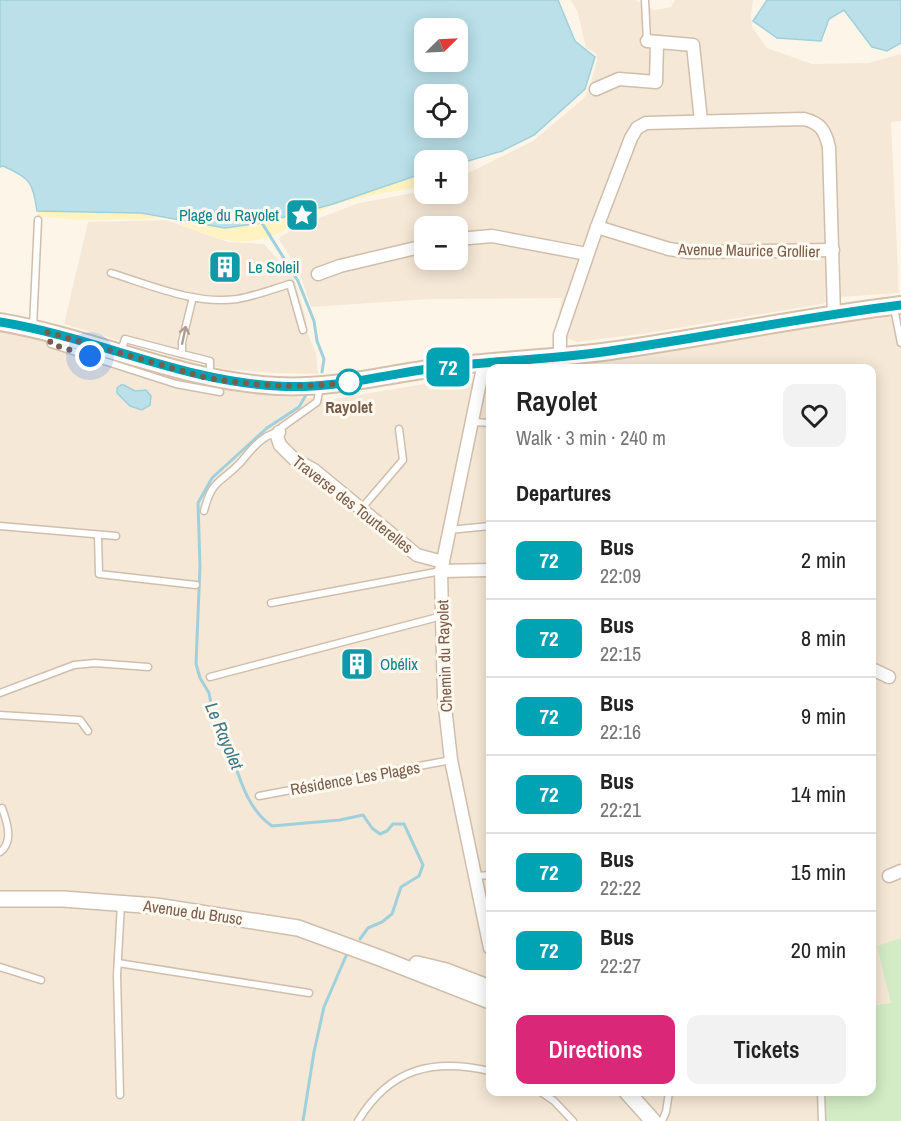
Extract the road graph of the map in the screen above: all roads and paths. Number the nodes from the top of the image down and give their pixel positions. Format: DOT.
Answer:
graph roads {
  1 [pos="645,0"];
  2 [pos="652,41"];
  3 [pos="596,89"];
  4 [pos="701,121"];
  5 [pos="38,220"];
  6 [pos="597,227"];
  7 [pos="468,238"];
  8 [pos="414,248"];
  9 [pos="833,250"];
  10 [pos="587,254"];
  11 [pos="111,273"];
  12 [pos="318,274"];
  13 [pos="193,297"];
  14 [pos="898,306"];
  15 [pos="834,315"];
  16 [pos="0,322"];
  17 [pos="40,330"];
  18 [pos="303,330"];
  19 [pos="901,343"];
  20 [pos="120,353"];
  21 [pos="182,354"];
  22 [pos="561,356"];
  23 [pos="484,363"];
  24 [pos="210,371"];
  25 [pos="320,386"];
  26 [pos="220,392"];
  27 [pos="473,422"];
  28 [pos="486,423"];
  29 [pos="399,429"];
  30 [pos="279,432"];
  31 [pos="361,509"];
  32 [pos="204,510"];
  33 [pos="0,526"];
  34 [pos="486,526"];
  35 [pos="449,530"];
  36 [pos="98,535"];
  37 [pos="116,536"];
  38 [pos="442,567"];
  39 [pos="486,570"];
  40 [pos="196,585"];
  41 [pos="271,603"];
  42 [pos="442,616"];
  43 [pos="148,667"];
  44 [pos="876,671"];
  45 [pos="210,677"];
  46 [pos="889,677"];
  47 [pos="0,693"];
  48 [pos="0,715"];
  49 [pos="88,731"];
  50 [pos="451,760"];
  51 [pos="259,796"];
  52 [pos="2,808"];
  53 [pos="0,852"];
  54 [pos="901,872"];
  55 [pos="486,875"];
  56 [pos="477,876"];
  57 [pos="889,876"];
  58 [pos="0,899"];
  59 [pos="121,903"];
  60 [pos="486,926"];
  61 [pos="380,958"];
  62 [pos="118,963"];
  63 [pos="0,967"];
  64 [pos="41,980"];
  65 [pos="438,981"];
  66 [pos="486,987"];
  67 [pos="309,993"];
  68 [pos="486,994"];
  69 [pos="486,999"];
  70 [pos="486,1070"];
  71 [pos="120,1095"];
  72 [pos="547,1096"];
  73 [pos="631,1096"];
  74 [pos="668,1096"];
  75 [pos="821,1096"];
  76 [pos="653,1120"];
  77 [pos="358,1121"];
  78 [pos="573,1121"];
  79 [pos="822,1121"];
  1 -- 2 [label="lane"];
  2 -- 3 [label="street"];
  2 -- 4 [label="street"];
  4 -- 6 [label="street, Avenue Maurice Grollier"];
  4 -- 9 [label="street, Avenue Maurice Grollier"];
  5 -- 17 [label="lane"];
  6 -- 9 [label="street, Avenue Maurice Grollier"];
  6 -- 10 [label="street, Avenue Maurice Grollier"];
  7 -- 10 [label="street"];
  8 -- 12 [label="street"];
  9 -- 15 [label="street, Avenue Maurice Grollier"];
  10 -- 22 [label="street, Avenue Maurice Grollier"];
  11 -- 13 [label="lane"];
  13 -- 18 [label="lane"];
  21 -- 13 [label="lane, one-way"];
  14 -- 15 [label="main road"];
  14 -- 19 [label="lane"];
  15 -- 22 [label="main road"];
  16 -- 17 [label="main road"];
  17 -- 20 [label="main road"];
  17 -- 26 [label="lane"];
  20 -- 21 [label="lane"];
  20 -- 25 [label="main road"];
  21 -- 24 [label="lane"];
  22 -- 23 [label="main road"];
  23 -- 25 [label="main road"];
  23 -- 27 [label="street, Chemin du Rayolet"];
  25 -- 30 [label="lane"];
  27 -- 28 [label="lane"];
  27 -- 35 [label="street, Chemin du Rayolet"];
  29 -- 31 [label="lane"];
  30 -- 31 [label="street, Traverse des Tourterelles"];
  30 -- 32 [label="lane"];
  31 -- 38 [label="street, Traverse des Tourterelles"];
  33 -- 36 [label="lane"];
  34 -- 35 [label="lane"];
  35 -- 38 [label="street, Chemin du Rayolet"];
  36 -- 37 [label="lane"];
  36 -- 40 [label="lane"];
  38 -- 39 [label="street, Traverse des Tourterelles"];
  38 -- 41 [label="lane"];
  38 -- 42 [label="street, Chemin du Rayolet"];
  42 -- 45 [label="lane"];
  42 -- 50 [label="street, Chemin du Rayolet"];
  43 -- 47 [label="lane"];
  44 -- 46 [label="street"];
  48 -- 49 [label="lane"];
  50 -- 51 [label="lane, Résidence Les Plages"];
  50 -- 56 [label="street, Chemin du Rayolet"];
  52 -- 53 [label="lane"];
  54 -- 57 [label="street"];
  55 -- 56 [label="lane"];
  56 -- 60 [label="street, Chemin du Rayolet"];
  58 -- 59 [label="street, Avenue du Brusc"];
  59 -- 61 [label="street, Avenue du Brusc"];
  59 -- 62 [label="lane"];
  61 -- 65 [label="street, Avenue du Brusc"];
  61 -- 66 [label="street, Avenue du Brusc"];
  62 -- 67 [label="lane"];
  62 -- 71 [label="lane"];
  63 -- 64 [label="lane"];
  65 -- 68 [label="street"];
  65 -- 69 [label="street, Avenue du Brusc"];
  70 -- 77 [label="lane"];
  72 -- 78 [label="lane"];
  73 -- 76 [label="street"];
  74 -- 76 [label="lane"];
  75 -- 79 [label="lane"];
}
